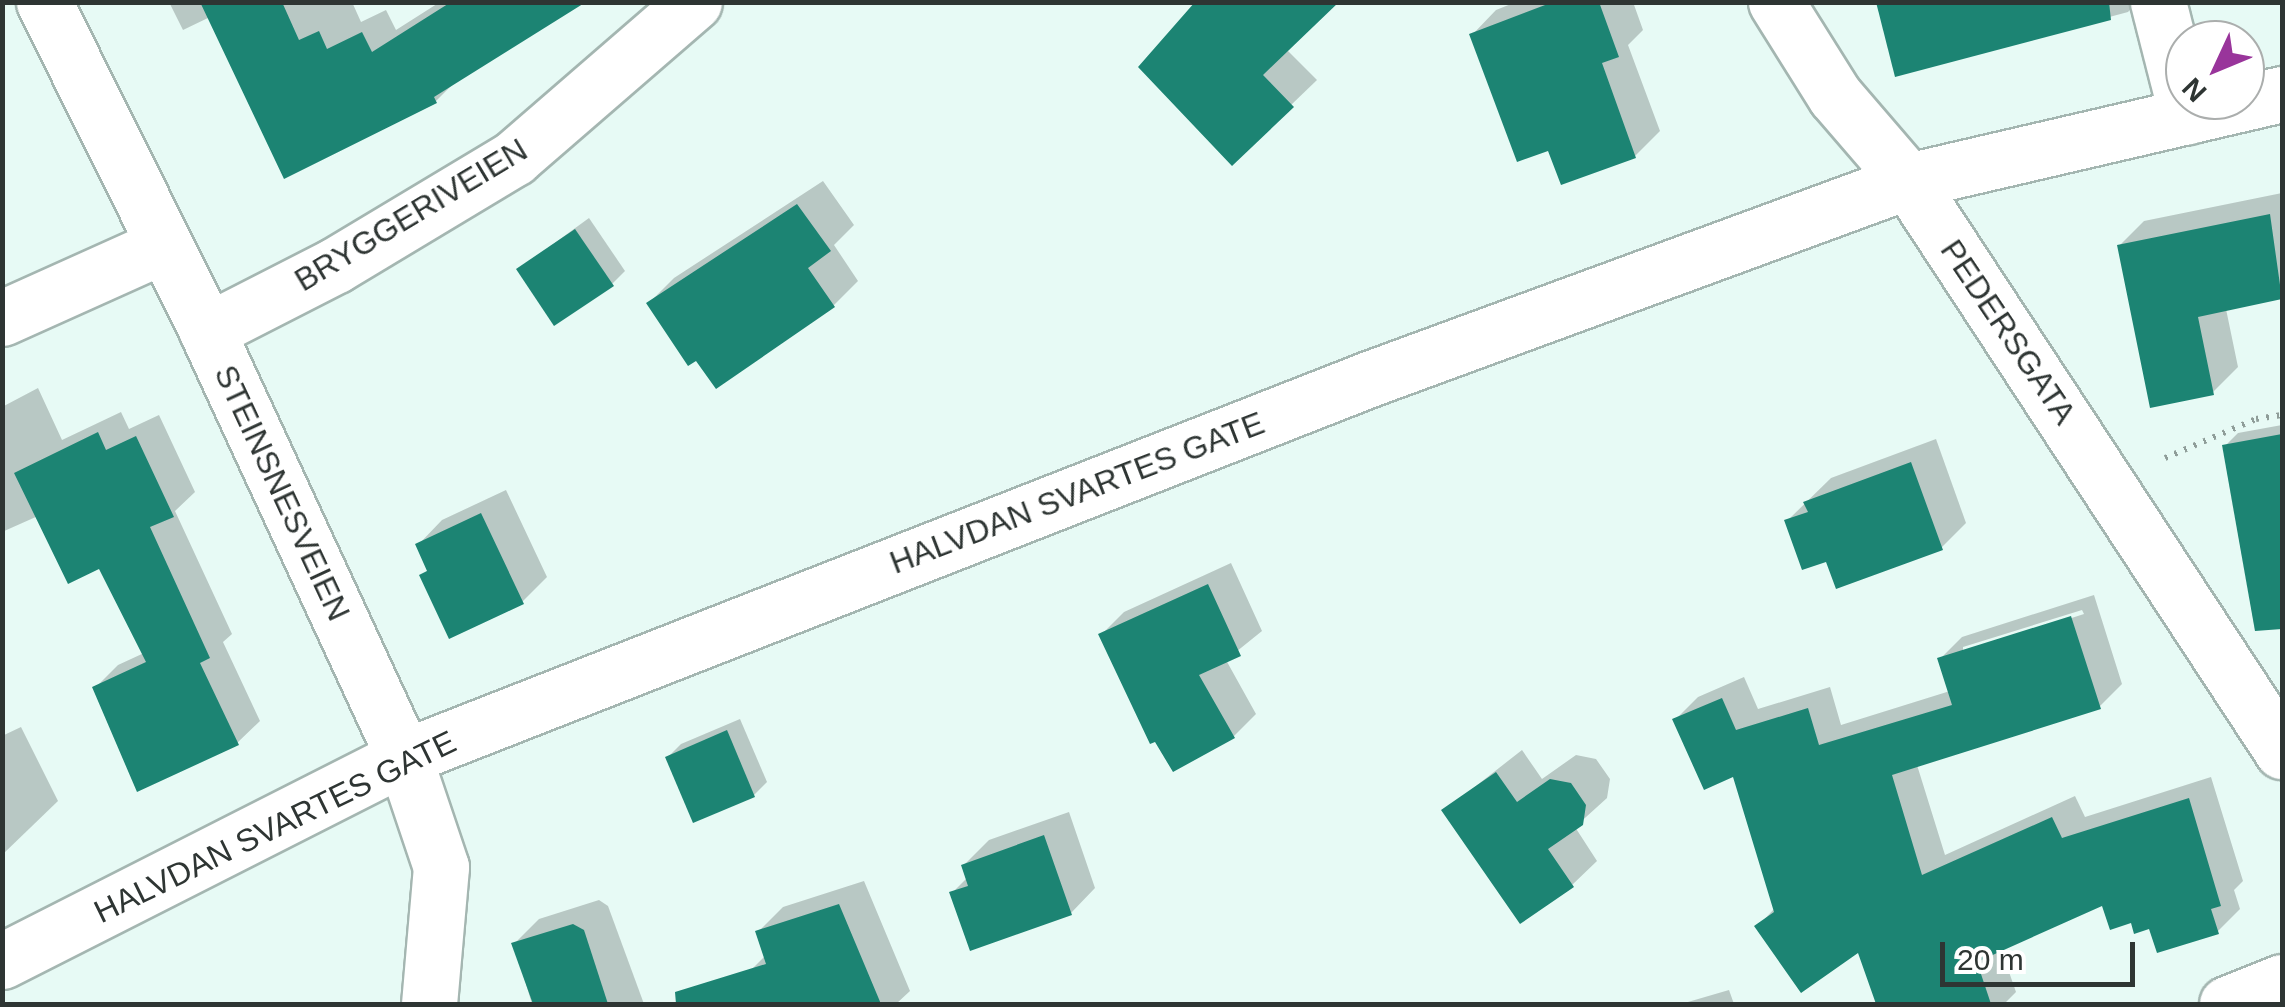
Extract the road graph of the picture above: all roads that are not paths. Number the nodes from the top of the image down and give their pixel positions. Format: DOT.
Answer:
graph roads {
  1 [pos="44,2"];
  2 [pos="694,2"];
  3 [pos="1776,2"];
  4 [pos="2158,2"];
  5 [pos="2165,30"];
  6 [pos="2170,120"];
  7 [pos="1908,180"];
  8 [pos="162,246"];
  9 [pos="2,318"];
  10 [pos="207,330"];
  11 [pos="2282,751"];
  12 [pos="404,757"];
  13 [pos="2,962"];
  14 [pos="2282,982"];
  15 [pos="429,1004"];
  16 [pos="2227,1004"];
  1 -- 8 [label="street, STEINSNESVEIEN"];
  2 -- 10 [label="street, BRYGGERIVEIEN"];
  3 -- 7 [label="street, PEDERSGATA"];
  4 -- 5 [label="street"];
  6 -- 7 [label="street, HALVDAN SVARTES GATE"];
  7 -- 11 [label="street, PEDERSGATA"];
  7 -- 12 [label="street, HALVDAN SVARTES GATE"];
  8 -- 9 [label="street"];
  8 -- 10 [label="street, STEINSNESVEIEN"];
  10 -- 12 [label="street, STEINSNESVEIEN"];
  12 -- 13 [label="street, HALVDAN SVARTES GATE"];
  12 -- 15 [label="street, STEINSNESVEIEN"];
  14 -- 16 [label="street"];
}
